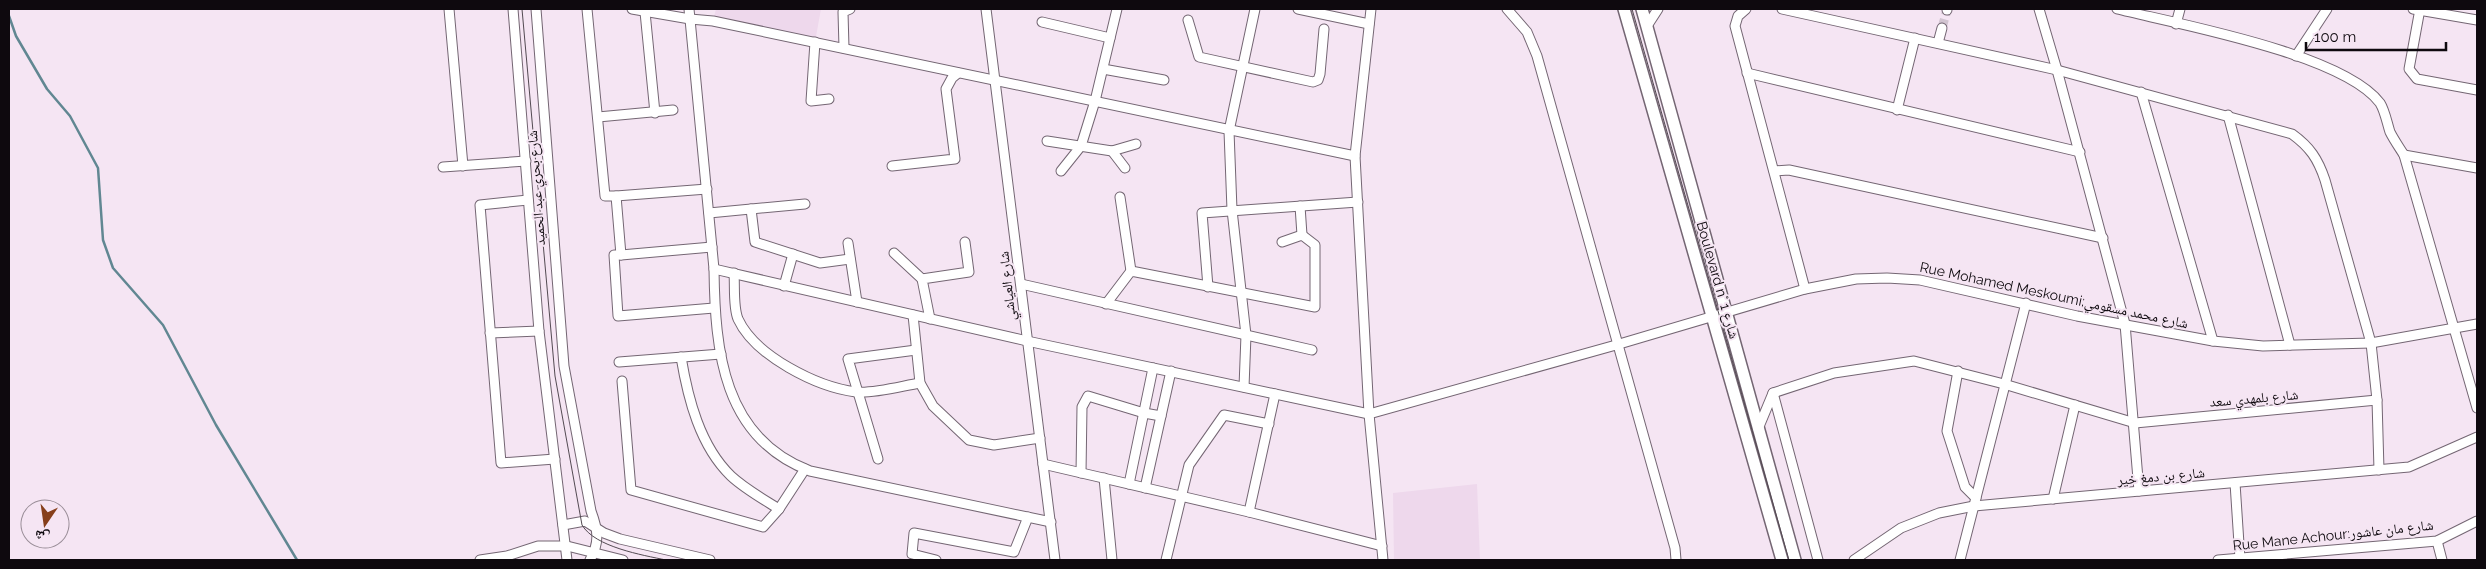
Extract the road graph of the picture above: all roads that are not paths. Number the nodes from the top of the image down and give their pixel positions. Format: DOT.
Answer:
graph roads {
  1 [pos="449,9"];
  2 [pos="513,9"];
  3 [pos="536,9"];
  4 [pos="587,9"];
  5 [pos="632,9"];
  6 [pos="689,9"];
  7 [pos="850,9"];
  8 [pos="986,9"];
  9 [pos="1117,9"];
  10 [pos="1255,9"];
  11 [pos="1298,9"];
  12 [pos="1371,9"];
  13 [pos="1507,9"];
  14 [pos="1624,9"];
  15 [pos="1642,9"];
  16 [pos="1658,9"];
  17 [pos="1746,9"];
  18 [pos="1782,9"];
  19 [pos="2039,9"];
  20 [pos="2117,9"];
  21 [pos="2180,9"];
  22 [pos="2327,9"];
  23 [pos="2418,9"];
  24 [pos="646,12"];
  25 [pos="690,19"];
  26 [pos="1188,20"];
  27 [pos="2477,20"];
  28 [pos="1042,22"];
  29 [pos="1369,24"];
  30 [pos="2176,24"];
  31 [pos="1647,26"];
  32 [pos="1942,28"];
  33 [pos="1324,29"];
  34 [pos="1110,38"];
  35 [pos="1915,38"];
  36 [pos="815,42"];
  37 [pos="1938,43"];
  38 [pos="844,48"];
  39 [pos="2296,56"];
  40 [pos="1243,67"];
  41 [pos="1102,69"];
  42 [pos="2057,70"];
  43 [pos="958,73"];
  44 [pos="1747,73"];
  45 [pos="1164,80"];
  46 [pos="996,81"];
  47 [pos="2477,90"];
  48 [pos="2141,92"];
  49 [pos="830,99"];
  50 [pos="1095,101"];
  51 [pos="673,110"];
  52 [pos="1897,110"];
  53 [pos="655,113"];
  54 [pos="2228,115"];
  55 [pos="598,117"];
  56 [pos="1229,131"];
  57 [pos="1047,141"];
  58 [pos="1136,144"];
  59 [pos="1081,146"];
  60 [pos="1112,151"];
  61 [pos="2080,152"];
  62 [pos="2404,155"];
  63 [pos="1355,156"];
  64 [pos="526,161"];
  65 [pos="464,166"];
  66 [pos="892,166"];
  67 [pos="443,167"];
  68 [pos="1125,168"];
  69 [pos="2477,168"];
  70 [pos="1774,170"];
  71 [pos="1061,171"];
  72 [pos="707,189"];
  73 [pos="616,196"];
  74 [pos="1120,197"];
  75 [pos="528,200"];
  76 [pos="1358,202"];
  77 [pos="805,204"];
  78 [pos="1300,206"];
  79 [pos="751,209"];
  80 [pos="1232,210"];
  81 [pos="709,213"];
  82 [pos="1302,235"];
  83 [pos="2103,238"];
  84 [pos="965,242"];
  85 [pos="1282,242"];
  86 [pos="848,243"];
  87 [pos="712,247"];
  88 [pos="894,253"];
  89 [pos="793,254"];
  90 [pos="621,255"];
  91 [pos="850,259"];
  92 [pos="714,269"];
  93 [pos="1132,271"];
  94 [pos="734,274"];
  95 [pos="922,279"];
  96 [pos="1021,284"];
  97 [pos="784,286"];
  98 [pos="1208,287"];
  99 [pos="1805,289"];
  100 [pos="1241,294"];
  101 [pos="857,302"];
  102 [pos="2026,303"];
  103 [pos="1106,304"];
  104 [pos="714,308"];
  105 [pos="1728,313"];
  106 [pos="912,315"];
  107 [pos="1712,317"];
  108 [pos="930,319"];
  109 [pos="2125,324"];
  110 [pos="2477,324"];
  111 [pos="2454,328"];
  112 [pos="539,331"];
  113 [pos="490,333"];
  114 [pos="1246,336"];
  115 [pos="1027,340"];
  116 [pos="2213,341"];
  117 [pos="2371,343"];
  118 [pos="2290,345"];
  119 [pos="1616,346"];
  120 [pos="916,350"];
  121 [pos="1312,350"];
  122 [pos="721,354"];
  123 [pos="681,357"];
  124 [pos="619,362"];
  125 [pos="1153,368"];
  126 [pos="1171,371"];
  127 [pos="1958,371"];
  128 [pos="622,381"];
  129 [pos="920,383"];
  130 [pos="2004,384"];
  131 [pos="1244,387"];
  132 [pos="857,392"];
  133 [pos="1773,393"];
  134 [pos="1275,394"];
  135 [pos="2377,400"];
  136 [pos="2075,405"];
  137 [pos="2477,408"];
  138 [pos="1144,413"];
  139 [pos="1369,414"];
  140 [pos="1161,416"];
  141 [pos="2135,423"];
  142 [pos="1269,424"];
  143 [pos="1758,428"];
  144 [pos="1040,438"];
  145 [pos="2477,438"];
  146 [pos="555,458"];
  147 [pos="878,459"];
  148 [pos="1043,464"];
  149 [pos="805,469"];
  150 [pos="2379,470"];
  151 [pos="1081,473"];
  152 [pos="1104,478"];
  153 [pos="2234,483"];
  154 [pos="1129,484"];
  155 [pos="1145,488"];
  156 [pos="2139,491"];
  157 [pos="1181,496"];
  158 [pos="2053,499"];
  159 [pos="1975,502"];
  160 [pos="779,509"];
  161 [pos="1249,512"];
  162 [pos="1028,517"];
  163 [pos="2477,521"];
  164 [pos="1051,522"];
  165 [pos="562,525"];
  166 [pos="598,528"];
  167 [pos="2437,541"];
  168 [pos="567,546"];
  169 [pos="1382,546"];
  170 [pos="518,556"];
  171 [pos="1014,556"];
  172 [pos="592,557"];
  173 [pos="1170,559"];
  174 [pos="2240,559"];
  175 [pos="480,560"];
  176 [pos="567,560"];
  177 [pos="623,560"];
  178 [pos="710,560"];
  179 [pos="936,560"];
  180 [pos="1055,560"];
  181 [pos="1112,560"];
  182 [pos="1383,560"];
  183 [pos="1676,560"];
  184 [pos="1782,560"];
  185 [pos="1796,560"];
  186 [pos="1818,560"];
  187 [pos="1854,560"];
  188 [pos="1960,560"];
  189 [pos="2218,560"];
  190 [pos="2442,560"];
  1 -- 65 [label="street"];
  2 -- 64 [label="street"];
  3 -- 166 [label="street, شارع بحري عبد الحميد"];
  4 -- 55 [label="street"];
  5 -- 24 [label="street"];
  6 -- 25 [label="street"];
  7 -- 38 [label="street"];
  8 -- 46 [label="street, شارع العياشي"];
  9 -- 34 [label="street"];
  10 -- 40 [label="street"];
  11 -- 29 [label="street"];
  12 -- 29 [label="street"];
  13 -- 119 [label="street"];
  14 -- 107 [label="main road, Boulevard n° شارع 1"];
  15 -- 31 [label="main road, Boulevard n° شارع 1"];
  16 -- 31 [label="street"];
  17 -- 44 [label="street"];
  18 -- 35 [label="street"];
  19 -- 42 [label="street"];
  20 -- 30 [label="street"];
  21 -- 30 [label="street"];
  22 -- 39 [label="street"];
  23 -- 27 [label="street"];
  23 -- 47 [label="street"];
  24 -- 25 [label="street"];
  24 -- 53 [label="street"];
  25 -- 36 [label="street"];
  25 -- 72 [label="street"];
  26 -- 40 [label="street"];
  28 -- 34 [label="street"];
  29 -- 63 [label="street"];
  30 -- 39 [label="street"];
  31 -- 105 [label="main road, Boulevard n° شارع 1"];
  32 -- 37 [label="street"];
  33 -- 40 [label="street"];
  34 -- 41 [label="street"];
  35 -- 37 [label="street"];
  35 -- 52 [label="street"];
  36 -- 38 [label="street"];
  36 -- 49 [label="street"];
  37 -- 42 [label="street"];
  38 -- 43 [label="street"];
  39 -- 62 [label="street"];
  40 -- 56 [label="street"];
  41 -- 45 [label="street"];
  41 -- 50 [label="street"];
  42 -- 48 [label="street"];
  42 -- 61 [label="street"];
  43 -- 46 [label="street"];
  43 -- 66 [label="street"];
  44 -- 52 [label="street"];
  44 -- 70 [label="street"];
  46 -- 50 [label="street"];
  46 -- 96 [label="street, شارع العياشي"];
  48 -- 54 [label="street"];
  48 -- 116 [label="street"];
  50 -- 56 [label="street"];
  50 -- 59 [label="street"];
  51 -- 53 [label="street"];
  52 -- 61 [label="street"];
  53 -- 55 [label="street"];
  54 -- 117 [label="street"];
  54 -- 118 [label="street"];
  55 -- 73 [label="street"];
  56 -- 63 [label="street"];
  56 -- 80 [label="street"];
  57 -- 59 [label="street"];
  58 -- 60 [label="street"];
  59 -- 60 [label="street"];
  59 -- 71 [label="street"];
  60 -- 68 [label="street"];
  61 -- 83 [label="street"];
  62 -- 69 [label="street"];
  62 -- 111 [label="street"];
  63 -- 76 [label="street"];
  64 -- 65 [label="street"];
  64 -- 75 [label="street"];
  65 -- 67 [label="street"];
  70 -- 83 [label="street"];
  70 -- 99 [label="street"];
  72 -- 73 [label="street"];
  72 -- 81 [label="street"];
  73 -- 90 [label="street"];
  74 -- 93 [label="street"];
  75 -- 112 [label="street"];
  75 -- 113 [label="street"];
  76 -- 78 [label="street"];
  76 -- 139 [label="street"];
  77 -- 79 [label="street"];
  78 -- 80 [label="street"];
  78 -- 82 [label="street"];
  79 -- 81 [label="street"];
  79 -- 89 [label="street"];
  80 -- 98 [label="street"];
  80 -- 100 [label="street"];
  81 -- 87 [label="street"];
  82 -- 85 [label="street"];
  82 -- 100 [label="street"];
  83 -- 109 [label="street"];
  84 -- 95 [label="street"];
  86 -- 91 [label="street"];
  87 -- 90 [label="street"];
  87 -- 92 [label="street"];
  88 -- 95 [label="street"];
  89 -- 91 [label="street"];
  89 -- 97 [label="street"];
  90 -- 104 [label="street"];
  91 -- 101 [label="street"];
  92 -- 94 [label="street"];
  92 -- 104 [label="street"];
  93 -- 98 [label="street"];
  93 -- 103 [label="street"];
  94 -- 97 [label="street"];
  94 -- 132 [label="street"];
  95 -- 108 [label="street"];
  96 -- 103 [label="street"];
  96 -- 115 [label="street, شارع العياشي"];
  97 -- 101 [label="street"];
  98 -- 100 [label="street"];
  99 -- 102 [label="street, Rue Mohamed Meskoumi;شارع محمد مسقومي"];
  99 -- 105 [label="street, Rue Mohamed Meskoumi;شارع محمد مسقومي"];
  100 -- 114 [label="street"];
  101 -- 106 [label="street"];
  102 -- 109 [label="street, Rue Mohamed Meskoumi;شارع محمد مسقومي"];
  102 -- 130 [label="street"];
  103 -- 114 [label="street"];
  104 -- 122 [label="street"];
  105 -- 107 [label="street, Rue Mohamed Meskoumi;شارع محمد مسقومي"];
  105 -- 143 [label="main road, Boulevard n° شارع 1"];
  106 -- 108 [label="street"];
  106 -- 120 [label="street"];
  107 -- 119 [label="street, Rue Mohamed Meskoumi;شارع محمد مسقومي"];
  107 -- 184 [label="main road, Boulevard n° شارع 1"];
  108 -- 115 [label="street"];
  109 -- 116 [label="street, Rue Mohamed Meskoumi;شارع محمد مسقومي"];
  109 -- 141 [label="street"];
  110 -- 111 [label="street, Rue Mohamed Meskoumi;شارع محمد مسقومي"];
  111 -- 117 [label="street, Rue Mohamed Meskoumi;شارع محمد مسقومي"];
  111 -- 137 [label="street"];
  112 -- 113 [label="street"];
  112 -- 146 [label="street"];
  113 -- 146 [label="street"];
  114 -- 121 [label="street"];
  114 -- 131 [label="street"];
  115 -- 125 [label="street"];
  115 -- 144 [label="street, شارع العياشي"];
  116 -- 118 [label="street, Rue Mohamed Meskoumi;شارع محمد مسقومي"];
  117 -- 118 [label="street, Rue Mohamed Meskoumi;شارع محمد مسقومي"];
  117 -- 135 [label="street"];
  119 -- 139 [label="street, Rue Mohamed Meskoumi;شارع محمد مسقومي"];
  119 -- 183 [label="street"];
  120 -- 129 [label="street"];
  120 -- 132 [label="street"];
  122 -- 123 [label="street"];
  122 -- 149 [label="street"];
  123 -- 124 [label="street"];
  123 -- 160 [label="street"];
  125 -- 126 [label="street"];
  125 -- 138 [label="street"];
  126 -- 131 [label="street"];
  126 -- 140 [label="street"];
  127 -- 130 [label="street"];
  127 -- 133 [label="street"];
  127 -- 159 [label="street"];
  128 -- 160 [label="street"];
  129 -- 132 [label="street"];
  129 -- 144 [label="street"];
  130 -- 136 [label="street"];
  130 -- 159 [label="street"];
  131 -- 134 [label="street"];
  132 -- 147 [label="street"];
  133 -- 143 [label="street"];
  133 -- 186 [label="street"];
  134 -- 139 [label="street"];
  134 -- 142 [label="street"];
  135 -- 141 [label="street, شارع بلمهدي سعد"];
  135 -- 150 [label="street"];
  136 -- 141 [label="street"];
  136 -- 158 [label="street"];
  138 -- 140 [label="street"];
  138 -- 151 [label="street"];
  138 -- 154 [label="street"];
  139 -- 169 [label="street"];
  140 -- 155 [label="street"];
  141 -- 156 [label="street"];
  142 -- 157 [label="street"];
  142 -- 161 [label="street"];
  143 -- 185 [label="main road, Boulevard n° شارع 1"];
  144 -- 148 [label="street, شارع العياشي"];
  145 -- 150 [label="street, شارع بن دمغ خير"];
  146 -- 165 [label="street"];
  148 -- 151 [label="street"];
  148 -- 164 [label="street, شارع العياشي"];
  149 -- 160 [label="street"];
  149 -- 162 [label="street"];
  150 -- 153 [label="street, شارع بن دمغ خير"];
  151 -- 152 [label="street"];
  152 -- 154 [label="street"];
  152 -- 181 [label="street"];
  153 -- 156 [label="street, شارع بن دمغ خير"];
  153 -- 174 [label="street"];
  154 -- 155 [label="street"];
  155 -- 157 [label="street"];
  156 -- 158 [label="street, شارع بن دمغ خير"];
  157 -- 161 [label="street"];
  157 -- 173 [label="street"];
  158 -- 159 [label="street, شارع بن دمغ خير"];
  159 -- 187 [label="street, شارع بن دمغ خير"];
  159 -- 188 [label="street"];
  161 -- 169 [label="street"];
  162 -- 164 [label="street"];
  162 -- 171 [label="street"];
  163 -- 167 [label="street, Rue Mane Achour;شارع مان عاشور"];
  164 -- 180 [label="street, شارع العياشي"];
  165 -- 166 [label="street"];
  165 -- 168 [label="street"];
  166 -- 172 [label="street"];
  166 -- 178 [label="street"];
  167 -- 174 [label="street, Rue Mane Achour;شارع مان عاشور"];
  167 -- 190 [label="street"];
  168 -- 170 [label="street"];
  168 -- 172 [label="street"];
  168 -- 176 [label="street"];
  169 -- 182 [label="street"];
  170 -- 175 [label="street"];
  171 -- 179 [label="street"];
  172 -- 177 [label="street"];
  174 -- 189 [label="street, Rue Mane Achour;شارع مان عاشور"];
}
